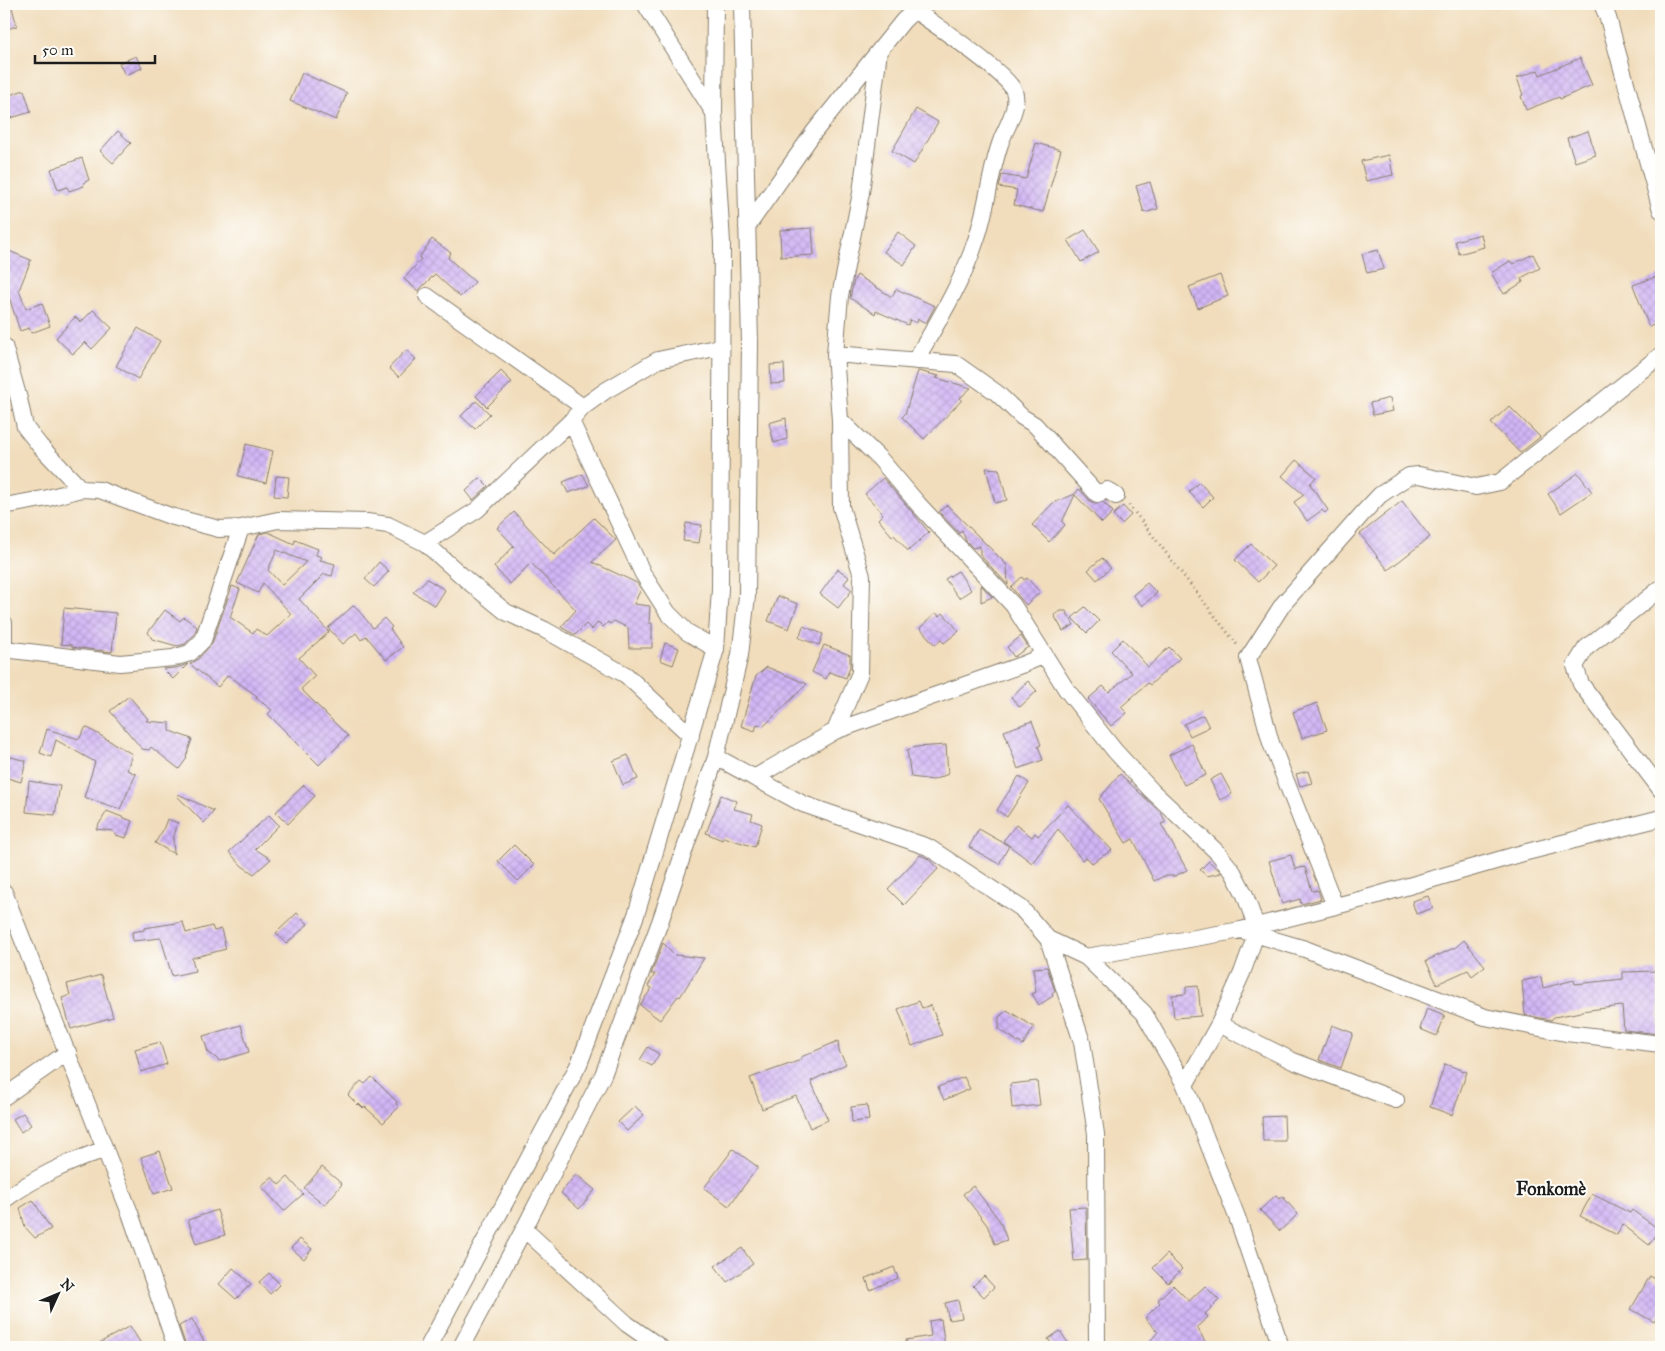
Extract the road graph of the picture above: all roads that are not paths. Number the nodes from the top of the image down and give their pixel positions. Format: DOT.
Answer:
graph roads {
  1 [pos="645,4"];
  2 [pos="715,4"];
  3 [pos="742,4"];
  4 [pos="1602,4"];
  5 [pos="912,10"];
  6 [pos="879,51"];
  7 [pos="714,112"];
  8 [pos="1661,210"];
  9 [pos="748,227"];
  10 [pos="427,296"];
  11 [pos="4,346"];
  12 [pos="720,347"];
  13 [pos="834,354"];
  14 [pos="1661,354"];
  15 [pos="915,361"];
  16 [pos="583,407"];
  17 [pos="571,420"];
  18 [pos="840,420"];
  19 [pos="81,489"];
  20 [pos="1116,496"];
  21 [pos="4,506"];
  22 [pos="242,528"];
  23 [pos="425,543"];
  24 [pos="1661,588"];
  25 [pos="4,623"];
  26 [pos="4,644"];
  27 [pos="716,649"];
  28 [pos="4,650"];
  29 [pos="1045,655"];
  30 [pos="835,731"];
  31 [pos="691,736"];
  32 [pos="716,757"];
  33 [pos="754,778"];
  34 [pos="1661,790"];
  35 [pos="1661,818"];
  36 [pos="4,892"];
  37 [pos="1335,906"];
  38 [pos="1251,930"];
  39 [pos="1048,939"];
  40 [pos="1086,957"];
  41 [pos="1219,1024"];
  42 [pos="1661,1044"];
  43 [pos="68,1052"];
  44 [pos="1185,1084"];
  45 [pos="4,1097"];
  46 [pos="1396,1100"];
  47 [pos="105,1149"];
  48 [pos="4,1200"];
  49 [pos="524,1230"];
  50 [pos="176,1347"];
  51 [pos="428,1347"];
  52 [pos="461,1347"];
  53 [pos="660,1347"];
  54 [pos="1097,1347"];
  55 [pos="1281,1347"];
  1 -- 7 [label="street"];
  2 -- 7 [label="street"];
  3 -- 9 [label="street"];
  4 -- 8 [label="street"];
  5 -- 6 [label="street"];
  5 -- 15 [label="street"];
  6 -- 9 [label="street"];
  6 -- 13 [label="street"];
  7 -- 12 [label="street"];
  9 -- 32 [label="street"];
  10 -- 16 [label="street"];
  11 -- 19 [label="street"];
  12 -- 16 [label="street"];
  12 -- 27 [label="street"];
  13 -- 15 [label="street"];
  13 -- 18 [label="street"];
  14 -- 37 [label="street"];
  15 -- 20 [label="street"];
  16 -- 17 [label="street"];
  17 -- 23 [label="street"];
  17 -- 27 [label="street"];
  18 -- 29 [label="street"];
  18 -- 30 [label="street"];
  19 -- 21 [label="street"];
  19 -- 22 [label="street"];
  22 -- 23 [label="street"];
  22 -- 28 [label="street"];
  23 -- 31 [label="street"];
  24 -- 34 [label="street"];
  25 -- 26 [label="street"];
  27 -- 31 [label="street"];
  29 -- 30 [label="street"];
  29 -- 38 [label="street"];
  30 -- 33 [label="street"];
  31 -- 51 [label="street"];
  32 -- 33 [label="street"];
  32 -- 49 [label="street"];
  33 -- 39 [label="street"];
  35 -- 37 [label="street"];
  36 -- 43 [label="street"];
  37 -- 38 [label="street"];
  38 -- 40 [label="street"];
  38 -- 41 [label="street"];
  38 -- 42 [label="street"];
  39 -- 40 [label="street"];
  39 -- 54 [label="street"];
  40 -- 44 [label="street"];
  41 -- 44 [label="street"];
  41 -- 46 [label="street"];
  43 -- 45 [label="street"];
  43 -- 47 [label="street"];
  44 -- 55 [label="street"];
  47 -- 48 [label="street"];
  47 -- 50 [label="street"];
  49 -- 52 [label="street"];
  49 -- 53 [label="street"];
}
